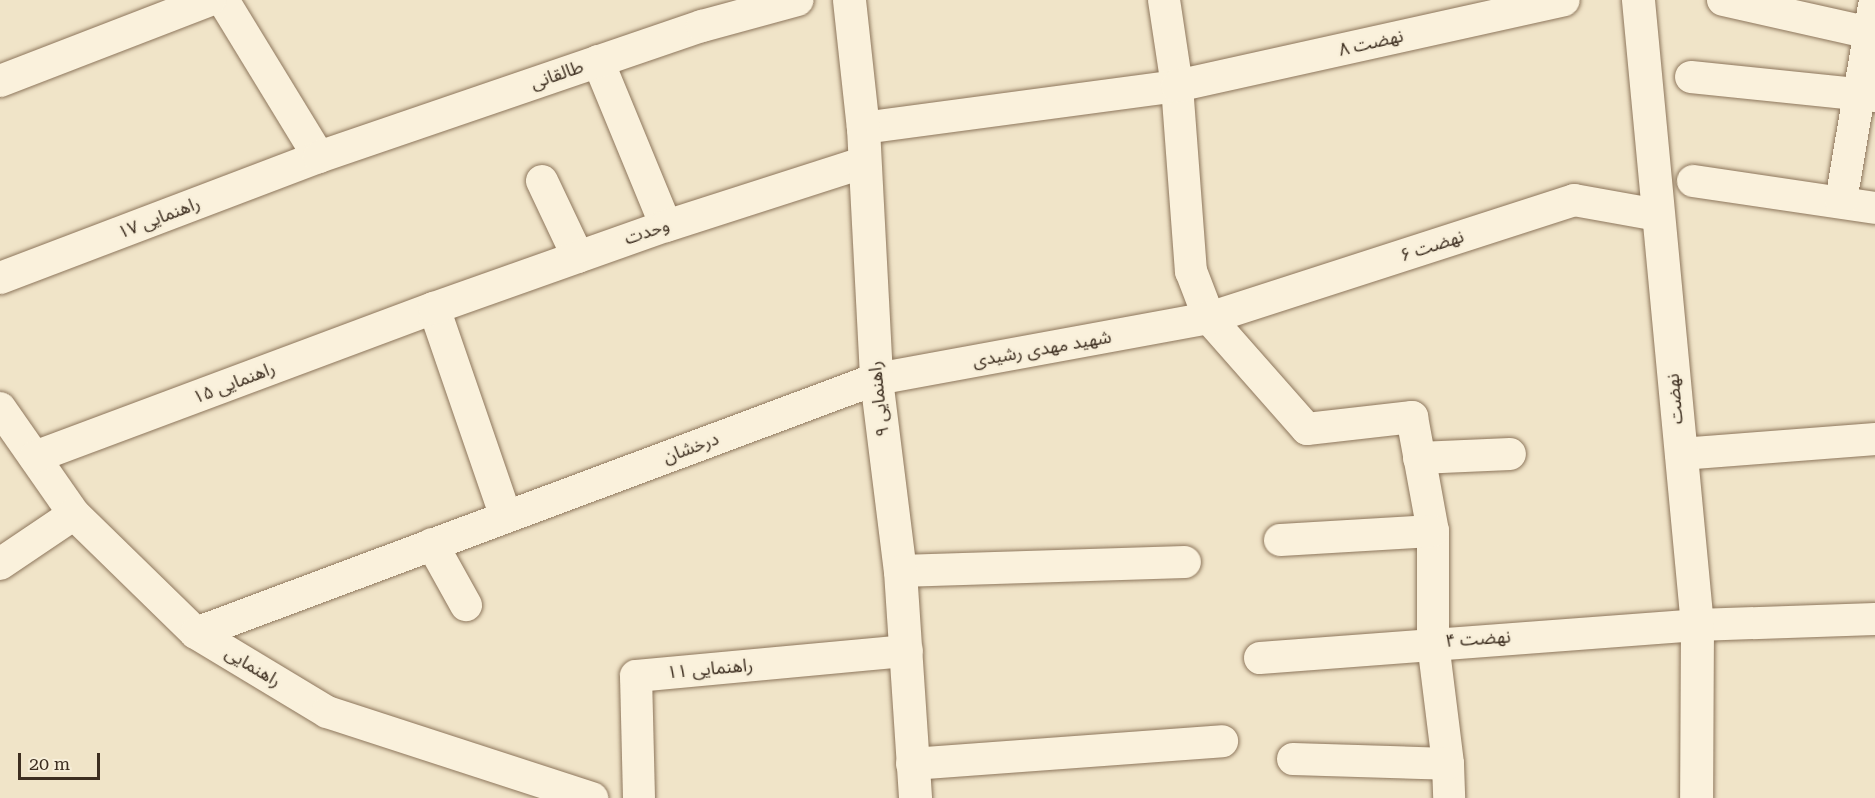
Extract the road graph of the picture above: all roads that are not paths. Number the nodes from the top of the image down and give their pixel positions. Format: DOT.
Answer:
graph roads {
  1 [pos="210,0"];
  2 [pos="223,0"];
  3 [pos="798,0"];
  4 [pos="849,0"];
  5 [pos="1164,0"];
  6 [pos="1564,0"];
  7 [pos="1638,0"];
  8 [pos="1723,0"];
  9 [pos="1875,0"];
  10 [pos="1872,33"];
  11 [pos="598,61"];
  12 [pos="1691,77"];
  13 [pos="0,81"];
  14 [pos="1178,86"];
  15 [pos="1867,95"];
  16 [pos="863,128"];
  17 [pos="319,157"];
  18 [pos="862,163"];
  19 [pos="542,181"];
  20 [pos="1693,181"];
  21 [pos="1841,201"];
  22 [pos="1875,208"];
  23 [pos="1658,215"];
  24 [pos="666,226"];
  25 [pos="578,257"];
  26 [pos="0,278"];
  27 [pos="434,308"];
  28 [pos="1209,318"];
  29 [pos="876,379"];
  30 [pos="0,408"];
  31 [pos="1875,439"];
  32 [pos="1510,454"];
  33 [pos="1681,454"];
  34 [pos="35,457"];
  35 [pos="1419,458"];
  36 [pos="74,514"];
  37 [pos="506,517"];
  38 [pos="1433,531"];
  39 [pos="1280,540"];
  40 [pos="432,544"];
  41 [pos="1185,562"];
  42 [pos="0,564"];
  43 [pos="900,571"];
  44 [pos="466,605"];
  45 [pos="1875,619"];
  46 [pos="1697,625"];
  47 [pos="196,633"];
  48 [pos="1433,642"];
  49 [pos="907,651"];
  50 [pos="1260,658"];
  51 [pos="1222,741"];
  52 [pos="1293,759"];
  53 [pos="912,764"];
  54 [pos="1449,764"];
  55 [pos="533,789"];
  56 [pos="592,798"];
  57 [pos="639,798"];
  58 [pos="915,798"];
  59 [pos="1449,798"];
  60 [pos="1696,798"];
  1 -- 13 [label="street"];
  2 -- 17 [label="street"];
  3 -- 11 [label="street, طالقانی"];
  4 -- 16 [label="street, راهنمایی ۹"];
  5 -- 14 [label="street"];
  6 -- 14 [label="street, نهضت ۸"];
  7 -- 23 [label="street, نهضت"];
  8 -- 10 [label="street"];
  9 -- 10 [label="street"];
  10 -- 15 [label="street"];
  11 -- 17 [label="street, طالقانی"];
  11 -- 24 [label="street"];
  12 -- 15 [label="street"];
  14 -- 16 [label="street, نهضت ۸"];
  14 -- 28 [label="street"];
  15 -- 21 [label="street"];
  16 -- 18 [label="street, راهنمایی ۹"];
  17 -- 26 [label="street, راهنمایی ۱۷"];
  18 -- 24 [label="street, وحدت"];
  18 -- 29 [label="street, راهنمایی ۹"];
  19 -- 25 [label="street"];
  20 -- 21 [label="street"];
  21 -- 22 [label="street"];
  23 -- 28 [label="street, نهضت ۶"];
  23 -- 33 [label="street, نهضت"];
  24 -- 25 [label="street, وحدت"];
  25 -- 27 [label="street, وحدت"];
  27 -- 34 [label="street, راهنمایی ۱۵"];
  27 -- 37 [label="street"];
  28 -- 29 [label="street, شهید مهدی رشیدی"];
  28 -- 35 [label="street"];
  29 -- 37 [label="street, درخشان"];
  29 -- 43 [label="street, راهنمایی ۹"];
  30 -- 34 [label="street, راهنمایی"];
  31 -- 33 [label="street"];
  32 -- 35 [label="street"];
  33 -- 46 [label="street, نهضت"];
  34 -- 36 [label="street, راهنمایی"];
  35 -- 38 [label="street"];
  36 -- 42 [label="street"];
  36 -- 47 [label="street, راهنمایی"];
  37 -- 40 [label="street, درخشان"];
  38 -- 39 [label="street"];
  38 -- 48 [label="street"];
  40 -- 44 [label="street"];
  40 -- 47 [label="street, درخشان"];
  41 -- 43 [label="street"];
  43 -- 49 [label="street, راهنمایی ۹"];
  45 -- 46 [label="street, نهضت ۴"];
  46 -- 48 [label="street, نهضت ۴"];
  46 -- 60 [label="street, نهضت"];
  47 -- 55 [label="street, راهنمایی"];
  48 -- 50 [label="street, نهضت ۴"];
  48 -- 54 [label="street"];
  49 -- 53 [label="street, راهنمایی ۹"];
  49 -- 57 [label="street, راهنمایی ۱۱"];
  51 -- 53 [label="street"];
  52 -- 54 [label="street"];
  53 -- 58 [label="street, راهنمایی ۹"];
  54 -- 59 [label="street"];
  55 -- 56 [label="street, راهنمایی"];
}
